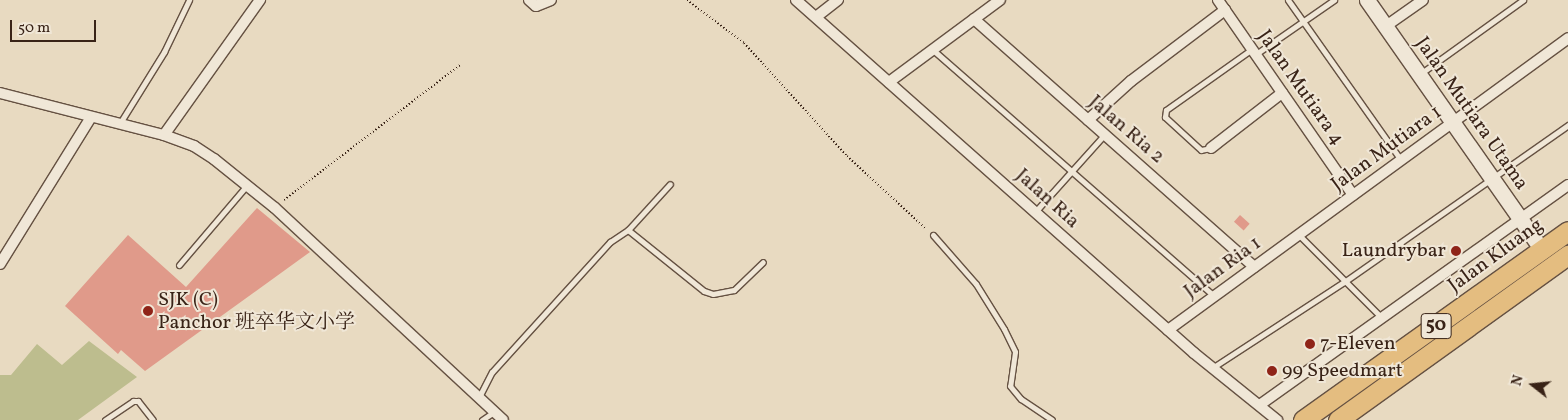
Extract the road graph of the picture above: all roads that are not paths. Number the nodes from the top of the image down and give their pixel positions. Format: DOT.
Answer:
graph roads {
  1 [pos="189,0"];
  2 [pos="260,0"];
  3 [pos="529,0"];
  4 [pos="551,0"];
  5 [pos="796,0"];
  6 [pos="838,0"];
  7 [pos="1000,0"];
  8 [pos="1218,0"];
  9 [pos="1288,0"];
  10 [pos="1334,0"];
  11 [pos="1367,0"];
  12 [pos="1423,0"];
  13 [pos="1523,0"];
  14 [pos="1225,10"];
  15 [pos="816,17"];
  16 [pos="974,19"];
  17 [pos="1303,21"];
  18 [pos="1386,26"];
  19 [pos="1568,38"];
  20 [pos="932,50"];
  21 [pos="1254,51"];
  22 [pos="1419,74"];
  23 [pos="889,82"];
  24 [pos="1282,92"];
  25 [pos="0,93"];
  26 [pos="91,117"];
  27 [pos="1088,120"];
  28 [pos="1453,122"];
  29 [pos="120,124"];
  30 [pos="1568,125"];
  31 [pos="164,135"];
  32 [pos="1104,135"];
  33 [pos="1211,148"];
  34 [pos="1401,160"];
  35 [pos="1071,172"];
  36 [pos="1492,178"];
  37 [pos="670,184"];
  38 [pos="248,185"];
  39 [pos="1568,185"];
  40 [pos="1353,195"];
  41 [pos="1035,212"];
  42 [pos="1521,219"];
  43 [pos="628,230"];
  44 [pos="1568,231"];
  45 [pos="1299,234"];
  46 [pos="933,235"];
  47 [pos="1542,250"];
  48 [pos="1568,255"];
  49 [pos="763,262"];
  50 [pos="0,264"];
  51 [pos="179,265"];
  52 [pos="1254,267"];
  53 [pos="1344,282"];
  54 [pos="1214,296"];
  55 [pos="1382,318"];
  56 [pos="1168,330"];
  57 [pos="1211,368"];
  58 [pos="479,397"];
  59 [pos="1261,404"];
  60 [pos="494,412"];
  61 [pos="105,420"];
  62 [pos="153,420"];
  63 [pos="482,420"];
  64 [pos="503,420"];
  65 [pos="1052,420"];
  66 [pos="1277,420"];
  67 [pos="1303,420"];
  68 [pos="1338,420"];
  1 -- 29 [label="lane"];
  2 -- 31 [label="street"];
  3 -- 4 [label="street"];
  5 -- 15 [label="street, Jalan Ria"];
  6 -- 15 [label="street"];
  7 -- 16 [label="street"];
  8 -- 14 [label="street, Jalan Mutiara 4"];
  9 -- 17 [label="lane"];
  10 -- 17 [label="lane"];
  11 -- 18 [label="street, Jalan Mutiara Utama"];
  12 -- 18 [label="street"];
  13 -- 22 [label="lane"];
  14 -- 21 [label="street, Jalan Mutiara 4"];
  14 -- 27 [label="street"];
  15 -- 23 [label="street, Jalan Ria"];
  16 -- 20 [label="street"];
  16 -- 27 [label="street, Jalan Ria 2"];
  17 -- 21 [label="lane"];
  17 -- 34 [label="lane"];
  18 -- 22 [label="street, Jalan Mutiara Utama"];
  19 -- 28 [label="street, Jalan Mutiara 1"];
  20 -- 23 [label="street"];
  20 -- 35 [label="lane"];
  21 -- 24 [label="street, Jalan Mutiara 4"];
  21 -- 33 [label="lane"];
  22 -- 28 [label="street, Jalan Mutiara Utama"];
  23 -- 41 [label="street, Jalan Ria"];
  24 -- 33 [label="street"];
  24 -- 40 [label="street, Jalan Mutiara 4"];
  25 -- 26 [label="street"];
  26 -- 29 [label="street"];
  26 -- 50 [label="street"];
  27 -- 32 [label="street, Jalan Ria 2"];
  28 -- 34 [label="street, Jalan Mutiara 1"];
  28 -- 36 [label="street, Jalan Mutiara Utama"];
  29 -- 31 [label="street"];
  30 -- 36 [label="lane"];
  31 -- 38 [label="street"];
  32 -- 35 [label="lane"];
  32 -- 52 [label="street, Jalan Ria 2"];
  34 -- 40 [label="street, Jalan Mutiara 1"];
  35 -- 41 [label="lane"];
  35 -- 54 [label="lane"];
  36 -- 42 [label="street, Jalan Mutiara Utama"];
  36 -- 53 [label="lane"];
  37 -- 43 [label="lane"];
  38 -- 51 [label="lane"];
  38 -- 58 [label="street"];
  39 -- 42 [label="street"];
  40 -- 45 [label="street, Jalan Mutiara 1"];
  41 -- 56 [label="street, Jalan Ria"];
  42 -- 47 [label="street, Jalan Mutiara Utama"];
  42 -- 55 [label="street"];
  43 -- 49 [label="lane"];
  43 -- 58 [label="lane"];
  44 -- 47 [label="highway, Jalan Kluang / 50"];
  45 -- 52 [label="street, Jalan Ria 1"];
  45 -- 53 [label="lane"];
  46 -- 65 [label="lane"];
  47 -- 67 [label="highway, Jalan Kluang / 50"];
  48 -- 68 [label="highway, Jalan Kluang / 50"];
  52 -- 54 [label="street, Jalan Ria 1"];
  53 -- 55 [label="lane"];
  53 -- 57 [label="lane"];
  54 -- 56 [label="street, Jalan Ria 1"];
  55 -- 59 [label="street"];
  56 -- 57 [label="street, Jalan Ria"];
  57 -- 59 [label="street, Jalan Ria"];
  58 -- 60 [label="street"];
  59 -- 66 [label="street, Jalan Ria"];
  60 -- 63 [label="lane"];
  60 -- 64 [label="street"];
  61 -- 62 [label="lane"];
}
